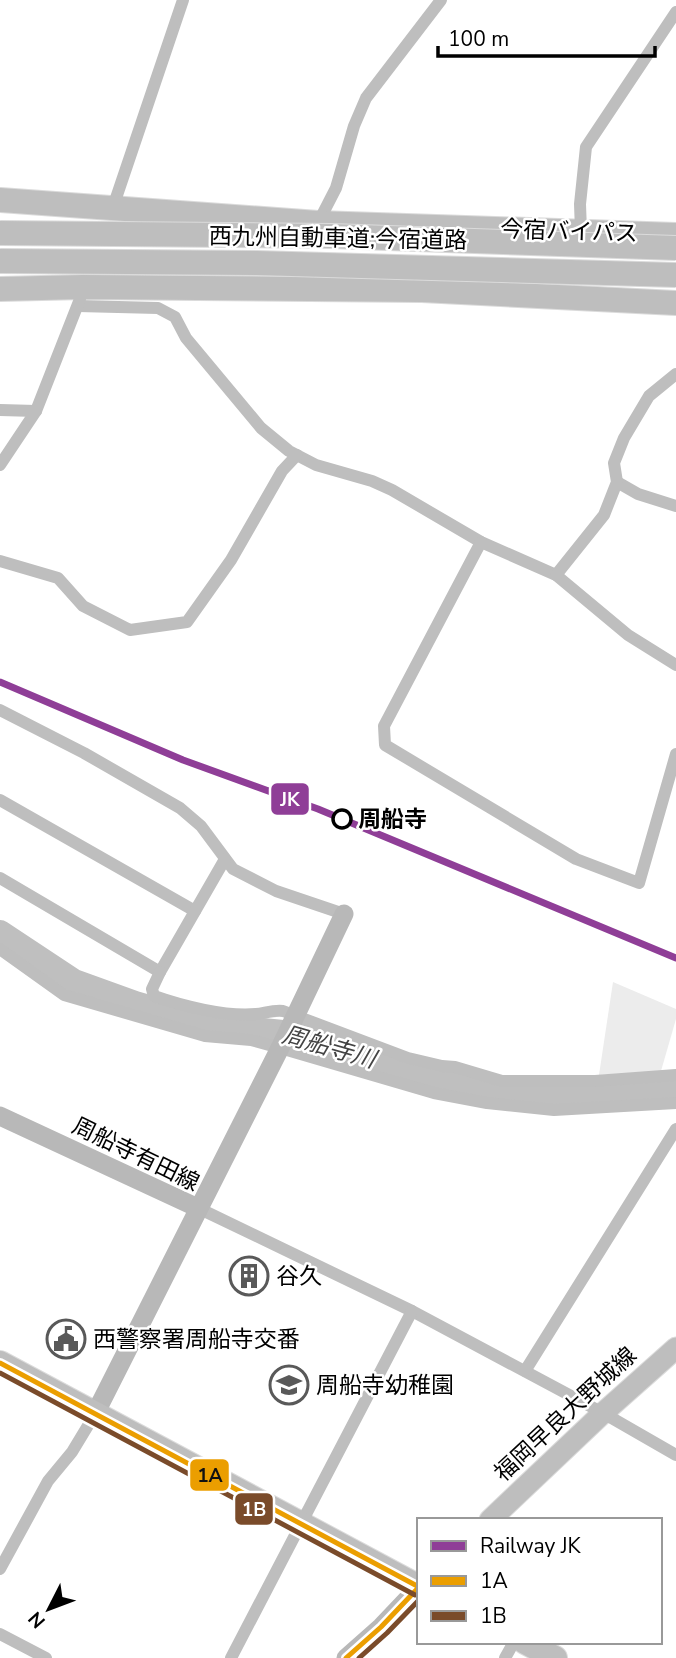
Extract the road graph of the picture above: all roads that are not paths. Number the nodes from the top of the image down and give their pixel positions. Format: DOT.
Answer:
graph roads {
  1 [pos="183,0"];
  2 [pos="441,0"];
  3 [pos="676,12"];
  4 [pos="0,200"];
  5 [pos="113,208"];
  6 [pos="0,216"];
  7 [pos="325,230"];
  8 [pos="581,231"];
  9 [pos="0,233"];
  10 [pos="676,235"];
  11 [pos="676,248"];
  12 [pos="101,252"];
  13 [pos="0,261"];
  14 [pos="0,271"];
  15 [pos="676,275"];
  16 [pos="0,289"];
  17 [pos="81,297"];
  18 [pos="676,303"];
  19 [pos="676,374"];
  20 [pos="0,410"];
  21 [pos="36,411"];
  22 [pos="297,456"];
  23 [pos="0,465"];
  24 [pos="617,482"];
  25 [pos="676,506"];
  26 [pos="481,541"];
  27 [pos="0,561"];
  28 [pos="556,575"];
  29 [pos="676,665"];
  30 [pos="0,710"];
  31 [pos="676,754"];
  32 [pos="0,800"];
  33 [pos="225,859"];
  34 [pos="0,878"];
  35 [pos="195,911"];
  36 [pos="344,914"];
  37 [pos="0,949"];
  38 [pos="160,972"];
  39 [pos="295,1017"];
  40 [pos="282,1044"];
  41 [pos="676,1075"];
  42 [pos="676,1103"];
  43 [pos="1,1119"];
  44 [pos="676,1129"];
  45 [pos="198,1208"];
  46 [pos="412,1311"];
  47 [pos="676,1348"];
  48 [pos="0,1363"];
  49 [pos="525,1371"];
  50 [pos="603,1413"];
  51 [pos="95,1414"];
  52 [pos="676,1455"];
  53 [pos="492,1518"];
  54 [pos="301,1525"];
  55 [pos="0,1569"];
  56 [pos="417,1586"];
  57 [pos="417,1589"];
  58 [pos="0,1634"];
  59 [pos="529,1644"];
  60 [pos="46,1658"];
  61 [pos="231,1658"];
  62 [pos="346,1658"];
  63 [pos="555,1658"];
  1 -- 5 [label="street"];
  2 -- 7 [label="street"];
  3 -- 8 [label="street"];
  4 -- 5 [label="highway, 今宿バイパス"];
  5 -- 7 [label="highway, 今宿バイパス"];
  5 -- 12 [label="street"];
  6 -- 7 [label="highway, bridge"];
  7 -- 8 [label="highway, 今宿バイパス"];
  7 -- 9 [label="highway, 西九州自動車道;今宿道路, bridge"];
  7 -- 11 [label="highway, 西九州自動車道;今宿道路, bridge"];
  8 -- 10 [label="highway, 今宿バイパス"];
  12 -- 13 [label="highway, 西九州自動車道;今宿道路, bridge"];
  12 -- 14 [label="highway, bridge"];
  12 -- 15 [label="highway, 西九州自動車道;今宿道路, bridge"];
  12 -- 17 [label="street"];
  16 -- 17 [label="highway"];
  17 -- 18 [label="highway"];
  17 -- 21 [label="street"];
  17 -- 22 [label="street"];
  19 -- 24 [label="street"];
  20 -- 21 [label="street"];
  21 -- 23 [label="street"];
  22 -- 26 [label="street"];
  22 -- 27 [label="street"];
  24 -- 25 [label="street"];
  24 -- 28 [label="street"];
  26 -- 28 [label="street"];
  26 -- 31 [label="street"];
  28 -- 29 [label="street"];
  30 -- 33 [label="street"];
  32 -- 35 [label="street"];
  33 -- 35 [label="street"];
  33 -- 36 [label="street"];
  34 -- 38 [label="street"];
  35 -- 38 [label="street"];
  36 -- 39 [label="main road"];
  37 -- 40 [label="street"];
  38 -- 39 [label="street"];
  39 -- 40 [label="main road"];
  39 -- 41 [label="street"];
  40 -- 42 [label="street"];
  40 -- 45 [label="main road"];
  43 -- 45 [label="main road, 周船寺有田線"];
  44 -- 49 [label="street"];
  45 -- 46 [label="street"];
  45 -- 51 [label="main road, 周船寺有田線"];
  46 -- 49 [label="street"];
  46 -- 54 [label="street"];
  47 -- 50 [label="main road, 福岡早良大野城線"];
  48 -- 51 [label="highway"];
  49 -- 50 [label="street"];
  50 -- 52 [label="street"];
  50 -- 53 [label="main road, 福岡早良大野城線"];
  51 -- 54 [label="highway"];
  51 -- 55 [label="street"];
  54 -- 56 [label="highway"];
  54 -- 61 [label="street"];
  57 -- 62 [label="main road"];
  58 -- 60 [label="street"];
  59 -- 63 [label="highway"];
}
